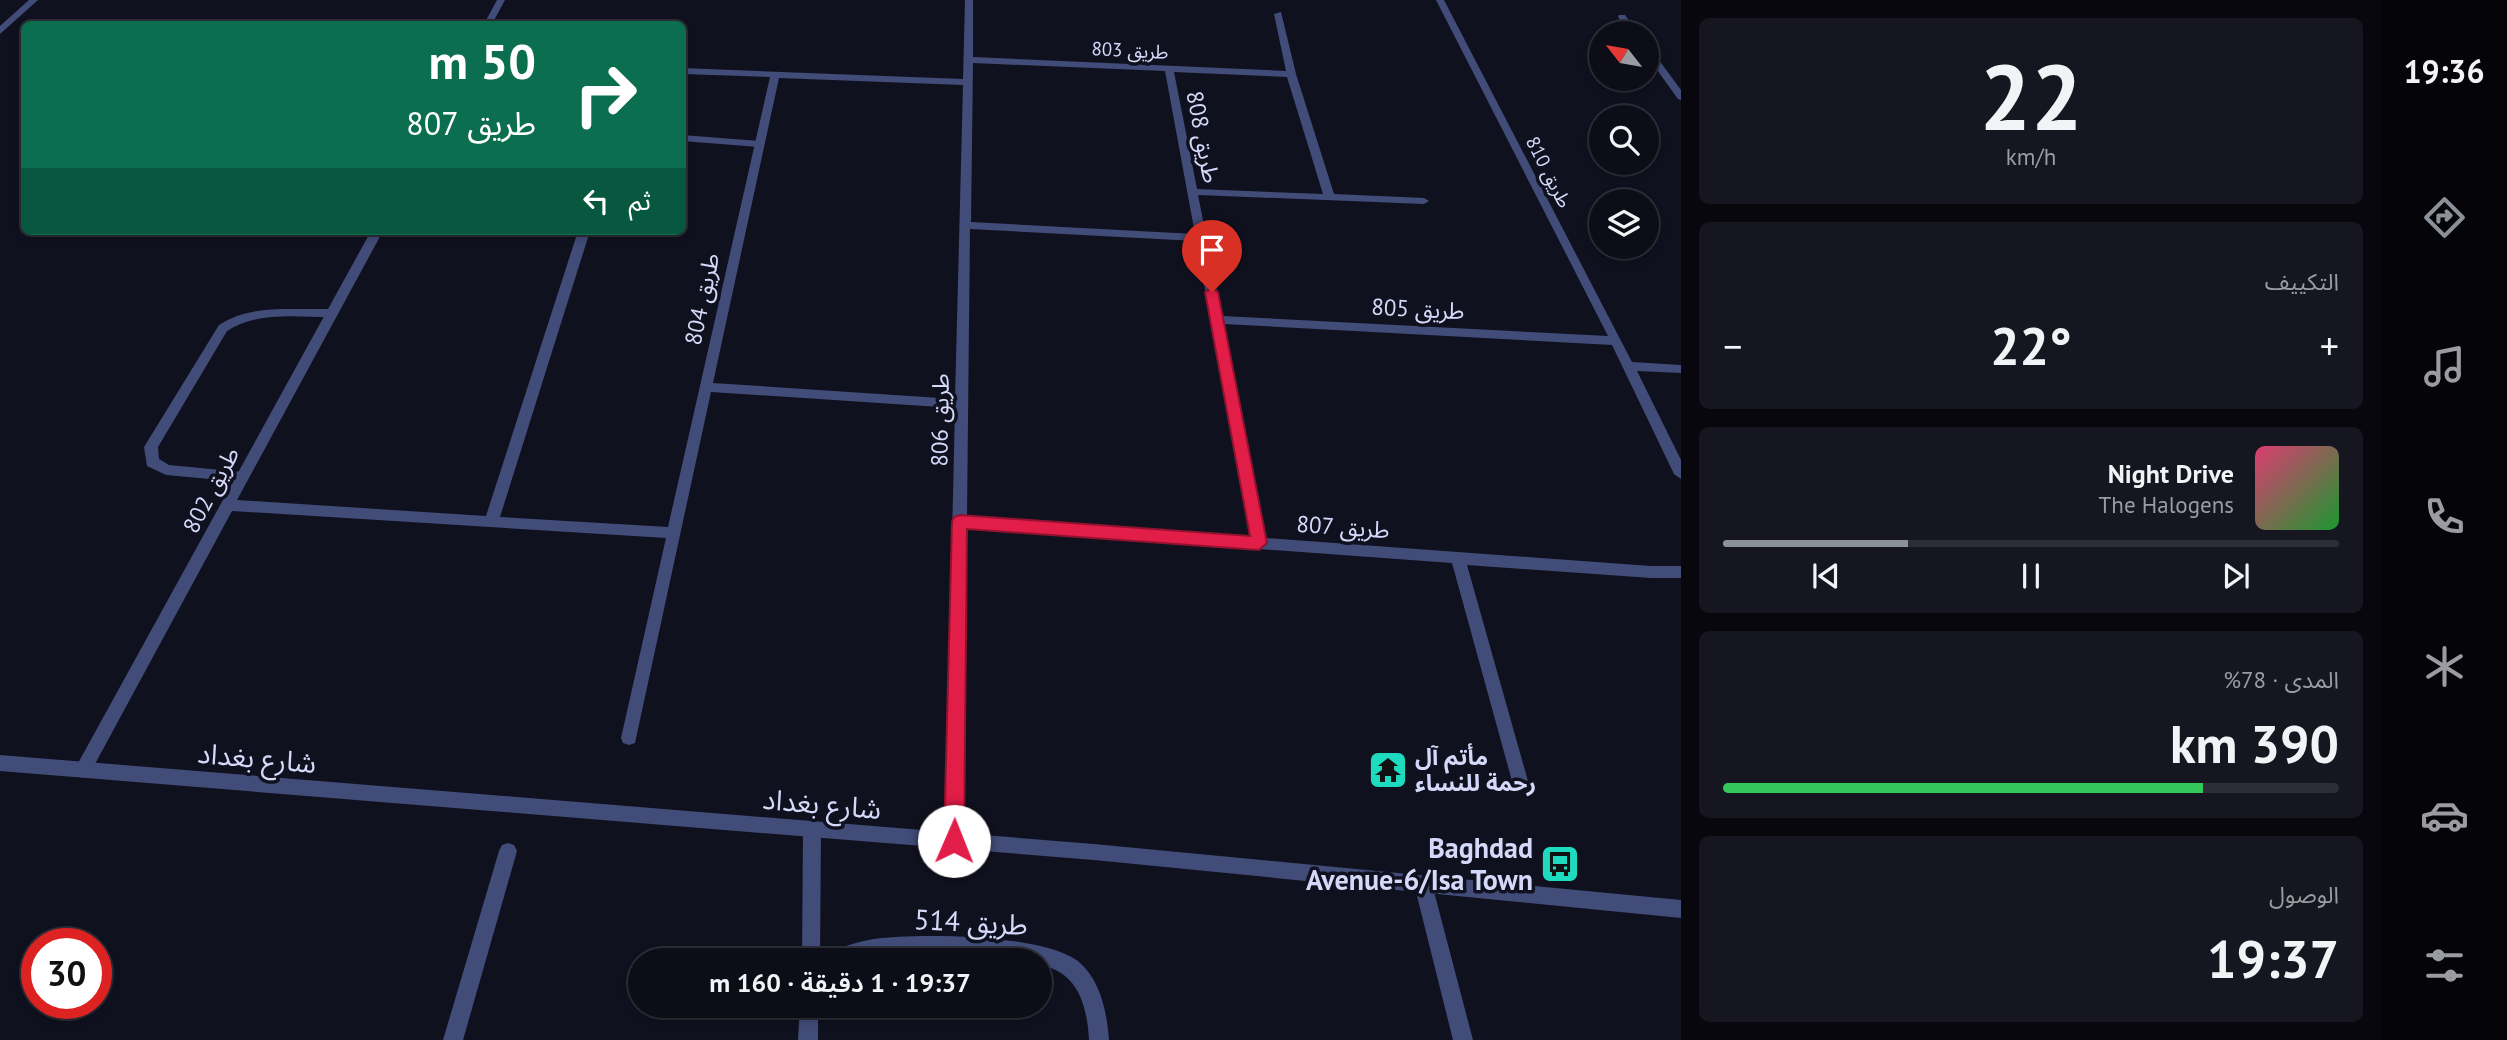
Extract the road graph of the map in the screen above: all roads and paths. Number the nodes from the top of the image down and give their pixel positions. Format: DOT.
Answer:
graph roads {
  1 [pos="34,0"];
  2 [pos="501,0"];
  3 [pos="969,0"];
  4 [pos="1440,0"];
  5 [pos="1278,13"];
  6 [pos="1622,17"];
  7 [pos="490,21"];
  8 [pos="1625,21"];
  9 [pos="0,31"];
  10 [pos="968,60"];
  11 [pos="1659,67"];
  12 [pos="1168,69"];
  13 [pos="686,71"];
  14 [pos="775,74"];
  15 [pos="1291,75"];
  16 [pos="967,82"];
  17 [pos="1681,97"];
  18 [pos="686,138"];
  19 [pos="759,144"];
  20 [pos="1192,192"];
  21 [pos="1330,198"];
  22 [pos="1424,201"];
  23 [pos="964,225"];
  24 [pos="375,235"];
  25 [pos="583,235"];
  26 [pos="1201,238"];
  27 [pos="331,313"];
  28 [pos="1217,320"];
  29 [pos="1616,341"];
  30 [pos="1629,366"];
  31 [pos="1681,369"];
  32 [pos="706,387"];
  33 [pos="962,404"];
  34 [pos="1681,474"];
  35 [pos="242,477"];
  36 [pos="227,505"];
  37 [pos="491,522"];
  38 [pos="960,522"];
  39 [pos="674,533"];
  40 [pos="1259,543"];
  41 [pos="1458,558"];
  42 [pos="1681,572"];
  43 [pos="629,738"];
  44 [pos="0,763"];
  45 [pos="83,770"];
  46 [pos="1520,781"];
  47 [pos="812,829"];
  48 [pos="954,841"];
  49 [pos="508,851"];
  50 [pos="1423,884"];
  51 [pos="1681,909"];
  52 [pos="811,948"];
  53 [pos="885,948"];
  54 [pos="940,948"];
  55 [pos="1052,958"];
  56 [pos="809,1018"];
  57 [pos="453,1040"];
  58 [pos="808,1040"];
  59 [pos="1099,1040"];
  60 [pos="1463,1040"];
  1 -- 9 [label="street"];
  2 -- 7 [label="street"];
  3 -- 10 [label="street, طريق 806"];
  4 -- 29 [label="street, طريق 810"];
  5 -- 15 [label="street"];
  6 -- 8 [label="street"];
  10 -- 12 [label="street, طريق 803"];
  10 -- 16 [label="street, طريق 806"];
  11 -- 17 [label="street"];
  12 -- 15 [label="street, طريق 803"];
  12 -- 20 [label="street, طريق 808"];
  13 -- 14 [label="street"];
  14 -- 16 [label="street"];
  14 -- 19 [label="street, طريق 804"];
  15 -- 21 [label="street"];
  16 -- 23 [label="street, طريق 806"];
  18 -- 19 [label="street"];
  19 -- 32 [label="street, طريق 804"];
  20 -- 21 [label="street"];
  20 -- 26 [label="street, طريق 808"];
  21 -- 22 [label="street"];
  23 -- 26 [label="street"];
  23 -- 33 [label="street, طريق 806"];
  24 -- 27 [label="street, طريق 802"];
  25 -- 37 [label="street"];
  26 -- 28 [label="street, طريق 808"];
  27 -- 35 [label="street, طريق 802"];
  27 -- 35 [label="street"];
  28 -- 29 [label="street, طريق 805"];
  28 -- 40 [label="street, طريق 808"];
  29 -- 30 [label="street, طريق 810"];
  30 -- 31 [label="street"];
  30 -- 34 [label="street, طريق 810"];
  32 -- 33 [label="street"];
  32 -- 39 [label="street, طريق 804"];
  33 -- 38 [label="street, طريق 806"];
  35 -- 36 [label="street, طريق 802"];
  36 -- 37 [label="street"];
  36 -- 45 [label="street, طريق 802"];
  37 -- 39 [label="street"];
  38 -- 40 [label="street, طريق 807"];
  38 -- 48 [label="street, طريق 806"];
  39 -- 43 [label="street, طريق 804"];
  40 -- 41 [label="street, طريق 807"];
  41 -- 42 [label="street, طريق 807"];
  41 -- 46 [label="street"];
  44 -- 45 [label="street, شارع بغداد"];
  45 -- 47 [label="street, شارع بغداد"];
  47 -- 48 [label="street, شارع بغداد"];
  47 -- 52 [label="street"];
  48 -- 50 [label="street, شارع بغداد"];
  49 -- 57 [label="street"];
  50 -- 51 [label="street, شارع بغداد"];
  50 -- 60 [label="street"];
  53 -- 54 [label="street, طريق 514"];
  55 -- 59 [label="street, طريق 514"];
  56 -- 58 [label="street"];
}
